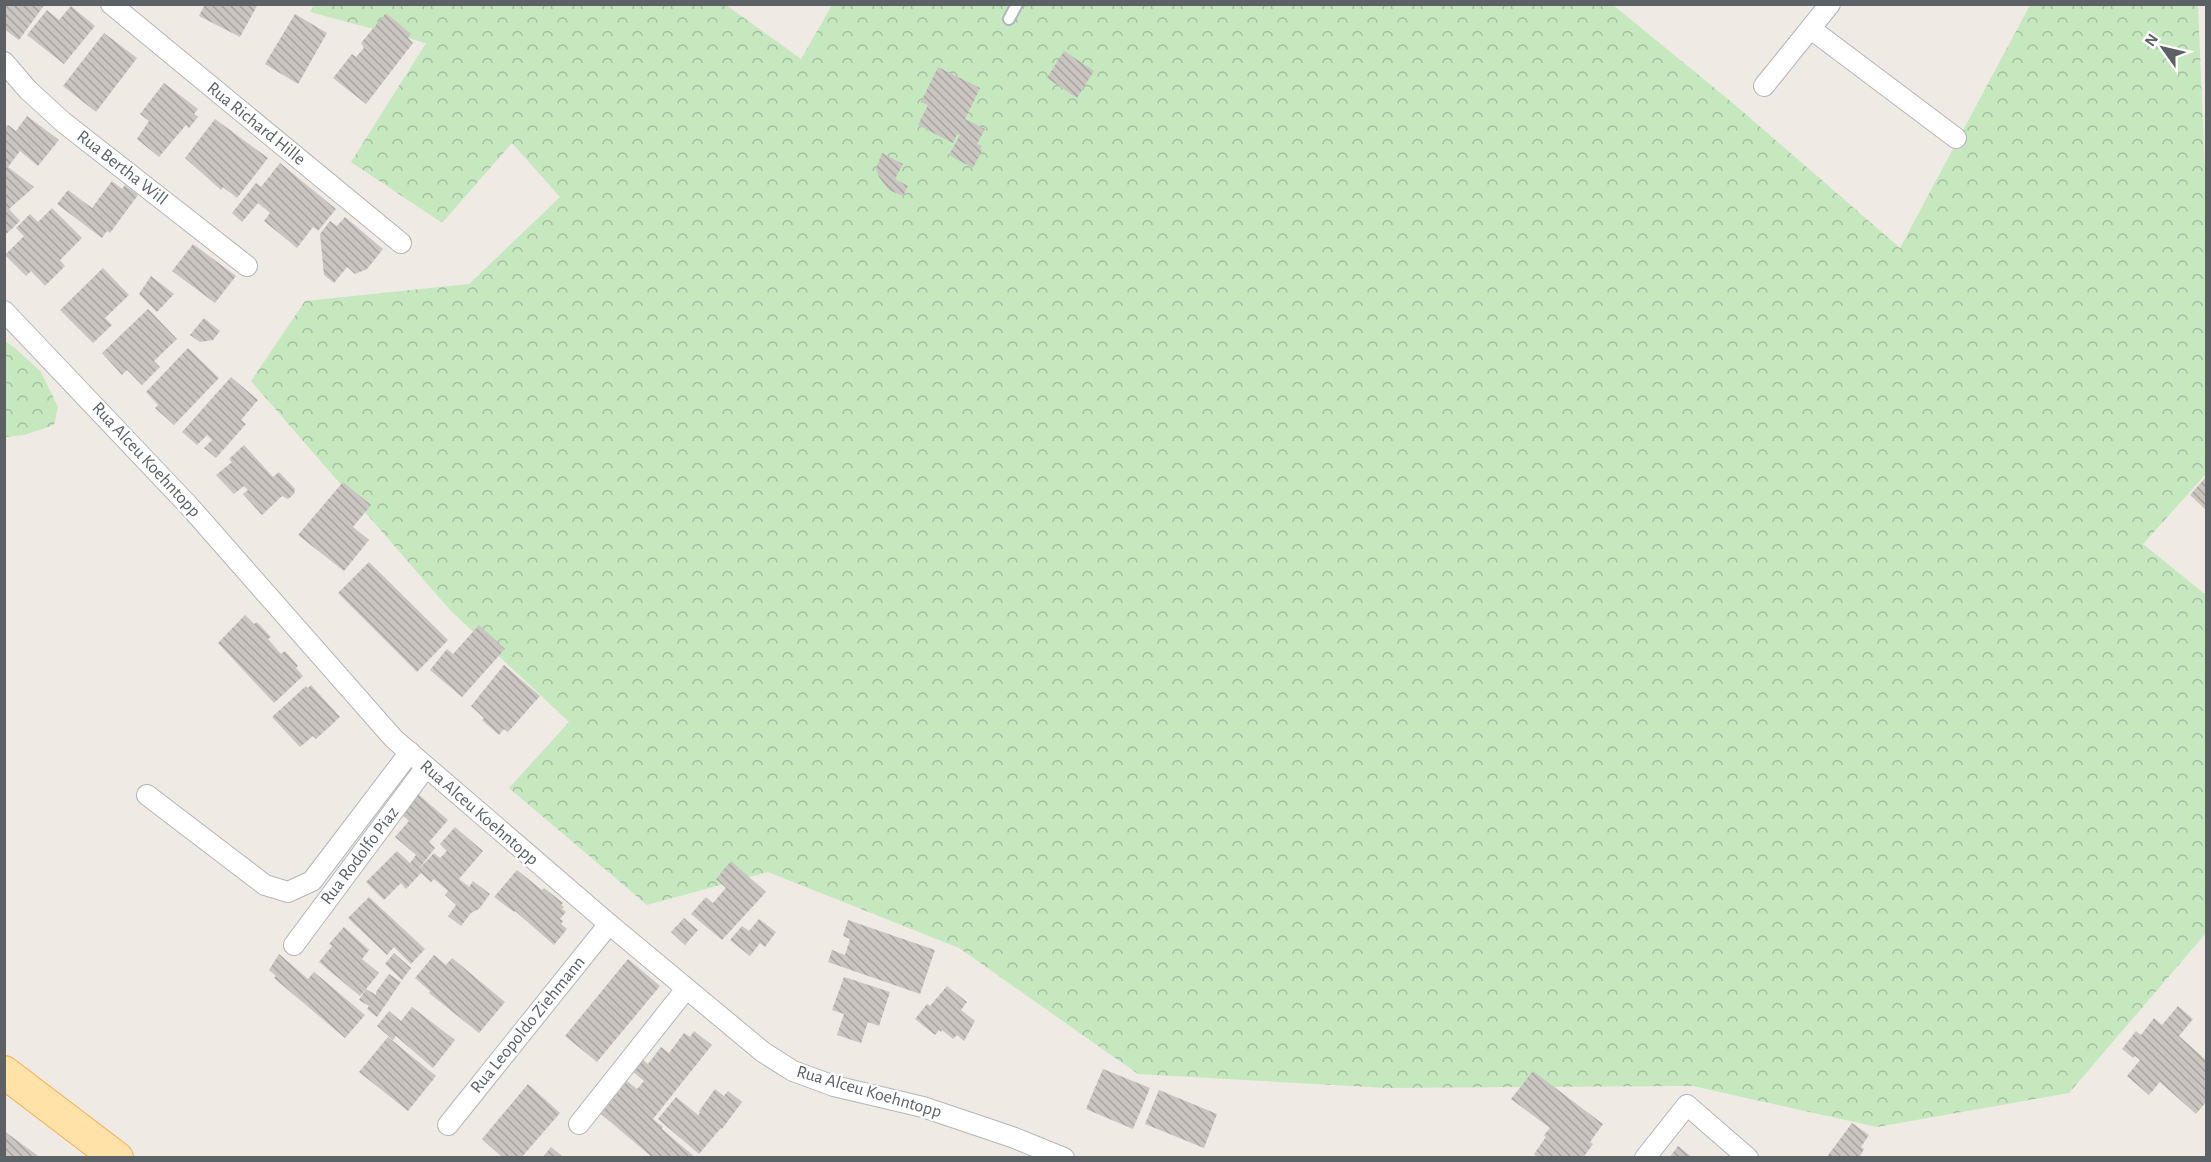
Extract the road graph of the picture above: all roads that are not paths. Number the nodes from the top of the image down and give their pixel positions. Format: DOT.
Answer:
graph roads {
  1 [pos="111,4"];
  2 [pos="1017,4"];
  3 [pos="1830,4"];
  4 [pos="1009,19"];
  5 [pos="1811,29"];
  6 [pos="4,62"];
  7 [pos="1764,86"];
  8 [pos="1956,138"];
  9 [pos="401,243"];
  10 [pos="247,266"];
  11 [pos="4,311"];
  12 [pos="410,752"];
  13 [pos="426,767"];
  14 [pos="147,795"];
  15 [pos="609,924"];
  16 [pos="294,945"];
  17 [pos="686,989"];
  18 [pos="4,1072"];
  19 [pos="579,1124"];
  20 [pos="448,1125"];
  21 [pos="117,1158"];
  22 [pos="1064,1158"];
  23 [pos="1645,1158"];
  24 [pos="1748,1158"];
  1 -- 9 [label="street, Rua Richard Hille"];
  2 -- 4 [label="lane"];
  3 -- 5 [label="street"];
  5 -- 7 [label="street"];
  5 -- 8 [label="street"];
  6 -- 10 [label="street, Rua Bertha Will"];
  11 -- 12 [label="street, Rua Alceu Koehntopp"];
  12 -- 13 [label="street, Rua Alceu Koehntopp"];
  12 -- 14 [label="street"];
  13 -- 15 [label="street, Rua Alceu Koehntopp"];
  13 -- 16 [label="street, Rua Rodolfo Piaz"];
  15 -- 17 [label="street, Rua Alceu Koehntopp"];
  15 -- 20 [label="street, Rua Leopoldo Ziehmann"];
  17 -- 19 [label="street"];
  17 -- 22 [label="street, Rua Alceu Koehntopp"];
  18 -- 21 [label="main road"];
  23 -- 24 [label="street"];
}
